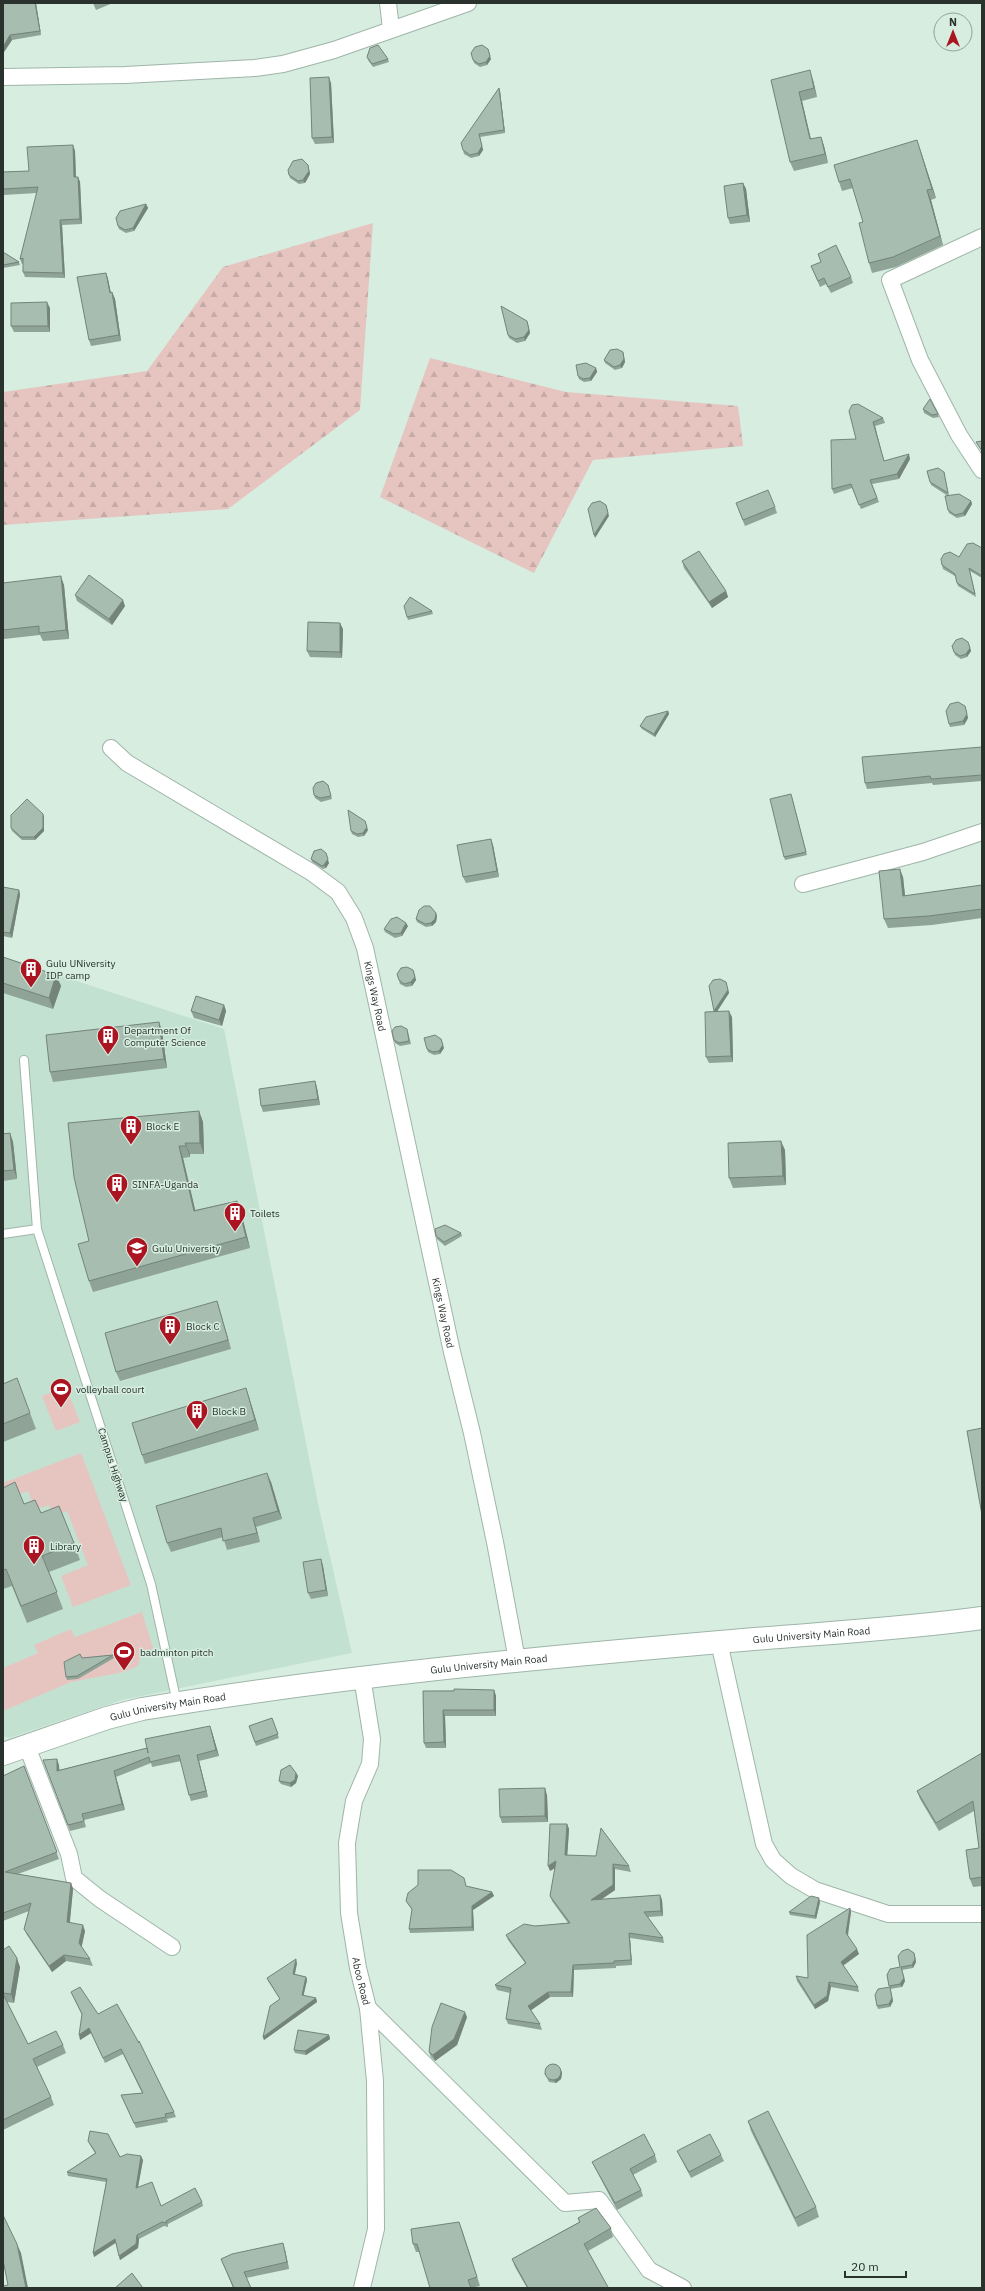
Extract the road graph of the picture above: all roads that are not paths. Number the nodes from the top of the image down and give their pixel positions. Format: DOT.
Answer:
graph roads {
  1 [pos="388,3"];
  2 [pos="468,3"];
  3 [pos="391,29"];
  4 [pos="3,77"];
  5 [pos="982,237"];
  6 [pos="980,467"];
  7 [pos="111,748"];
  8 [pos="982,832"];
  9 [pos="803,884"];
  10 [pos="24,1060"];
  11 [pos="37,1229"];
  12 [pos="3,1234"];
  13 [pos="982,1618"];
  14 [pos="719,1642"];
  15 [pos="517,1660"];
  16 [pos="362,1677"];
  17 [pos="177,1703"];
  18 [pos="26,1744"];
  19 [pos="3,1754"];
  20 [pos="982,1914"];
  21 [pos="172,1947"];
  22 [pos="368,2008"];
  23 [pos="362,2288"];
  24 [pos="683,2288"];
  1 -- 3 [label="street"];
  2 -- 3 [label="street"];
  3 -- 4 [label="street"];
  5 -- 6 [label="street"];
  7 -- 15 [label="street, Kings Way Road"];
  8 -- 9 [label="street"];
  10 -- 11 [label="lane, Campus Highway"];
  11 -- 12 [label="lane"];
  11 -- 17 [label="lane, Campus Highway"];
  13 -- 14 [label="street, Gulu University Main Road"];
  14 -- 15 [label="street, Gulu University Main Road"];
  14 -- 20 [label="street"];
  15 -- 16 [label="street, Gulu University Main Road"];
  16 -- 17 [label="street, Gulu University Main Road"];
  16 -- 22 [label="street, Aboo Road"];
  17 -- 18 [label="street, Gulu University Main Road"];
  18 -- 19 [label="street, Gulu University Main Road"];
  18 -- 21 [label="street"];
  22 -- 23 [label="street, Aboo Road"];
  22 -- 24 [label="street"];
}
